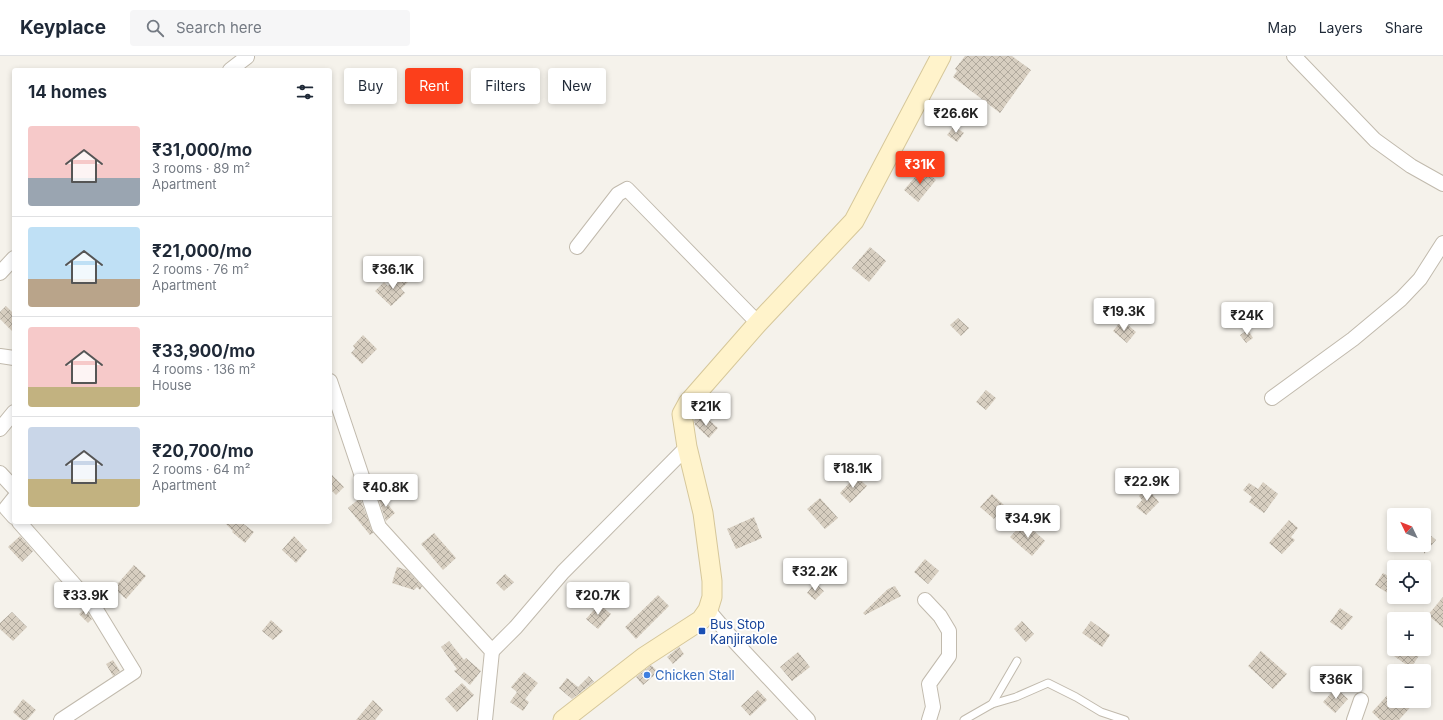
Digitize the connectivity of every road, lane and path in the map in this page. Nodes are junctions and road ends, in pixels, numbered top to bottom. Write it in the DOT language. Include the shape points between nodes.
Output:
graph roads {
  1 [pos="941,56"];
  2 [pos="1294,56"];
  3 [pos="248,61"];
  4 [pos="234,68"];
  5 [pos="1443,184"];
  6 [pos="1443,243"];
  7 [pos="577,248"];
  8 [pos="12,260"];
  9 [pos="0,273"];
  10 [pos="758,323"];
  11 [pos="0,356"];
  12 [pos="12,358"];
  13 [pos="332,387"];
  14 [pos="1272,398"];
  15 [pos="12,414"];
  16 [pos="0,428"];
  17 [pos="687,447"];
  18 [pos="0,473"];
  19 [pos="12,486"];
  20 [pos="12,500"];
  21 [pos="12,515"];
  22 [pos="21,524"];
  23 [pos="924,600"];
  24 [pos="708,610"];
  25 [pos="492,651"];
  26 [pos="1017,661"];
  27 [pos="1361,700"];
  28 [pos="992,704"];
  29 [pos="61,720"];
  30 [pos="485,720"];
  31 [pos="563,720"];
  32 [pos="808,720"];
  33 [pos="929,720"];
  34 [pos="964,720"];
  35 [pos="1126,720"];
  36 [pos="1354,720"];
  1 -- 10 [label="main road" via="854,221"];
  2 -- 5 [label="street" via="1375,140 1411,166"];
  3 -- 4 [label="street"];
  6 -- 14 [label="street" via="1420,279 1401,299 1353,339"];
  7 -- 10 [label="street" via="618,194 627,189"];
  8 -- 9 [label="street"];
  10 -- 17 [label="main road" via="688,403 682,414"];
  11 -- 12 [label="street"];
  13 -- 25 [label="street" via="379,527"];
  15 -- 16 [label="street"];
  17 -- 24 [label="main road" via="703,513 712,581 712,597"];
  17 -- 25 [label="street" via="563,572"];
  18 -- 19 [label="street"];
  20 -- 21 [label="street" via="6,508"];
  22 -- 29 [label="street" via="95,608 134,672"];
  23 -- 33 [label="street" via="940,616 949,631 948,656 929,684 933,707"];
  24 -- 31 [label="main road" via="701,620 644,657"];
  24 -- 32 [label="street"];
  25 -- 30 [label="street"];
  26 -- 28 [label="lane"];
  27 -- 36 [label="street"];
  28 -- 34 [label="lane"];
  28 -- 35 [label="lane" via="1048,683 1101,712"];
}
